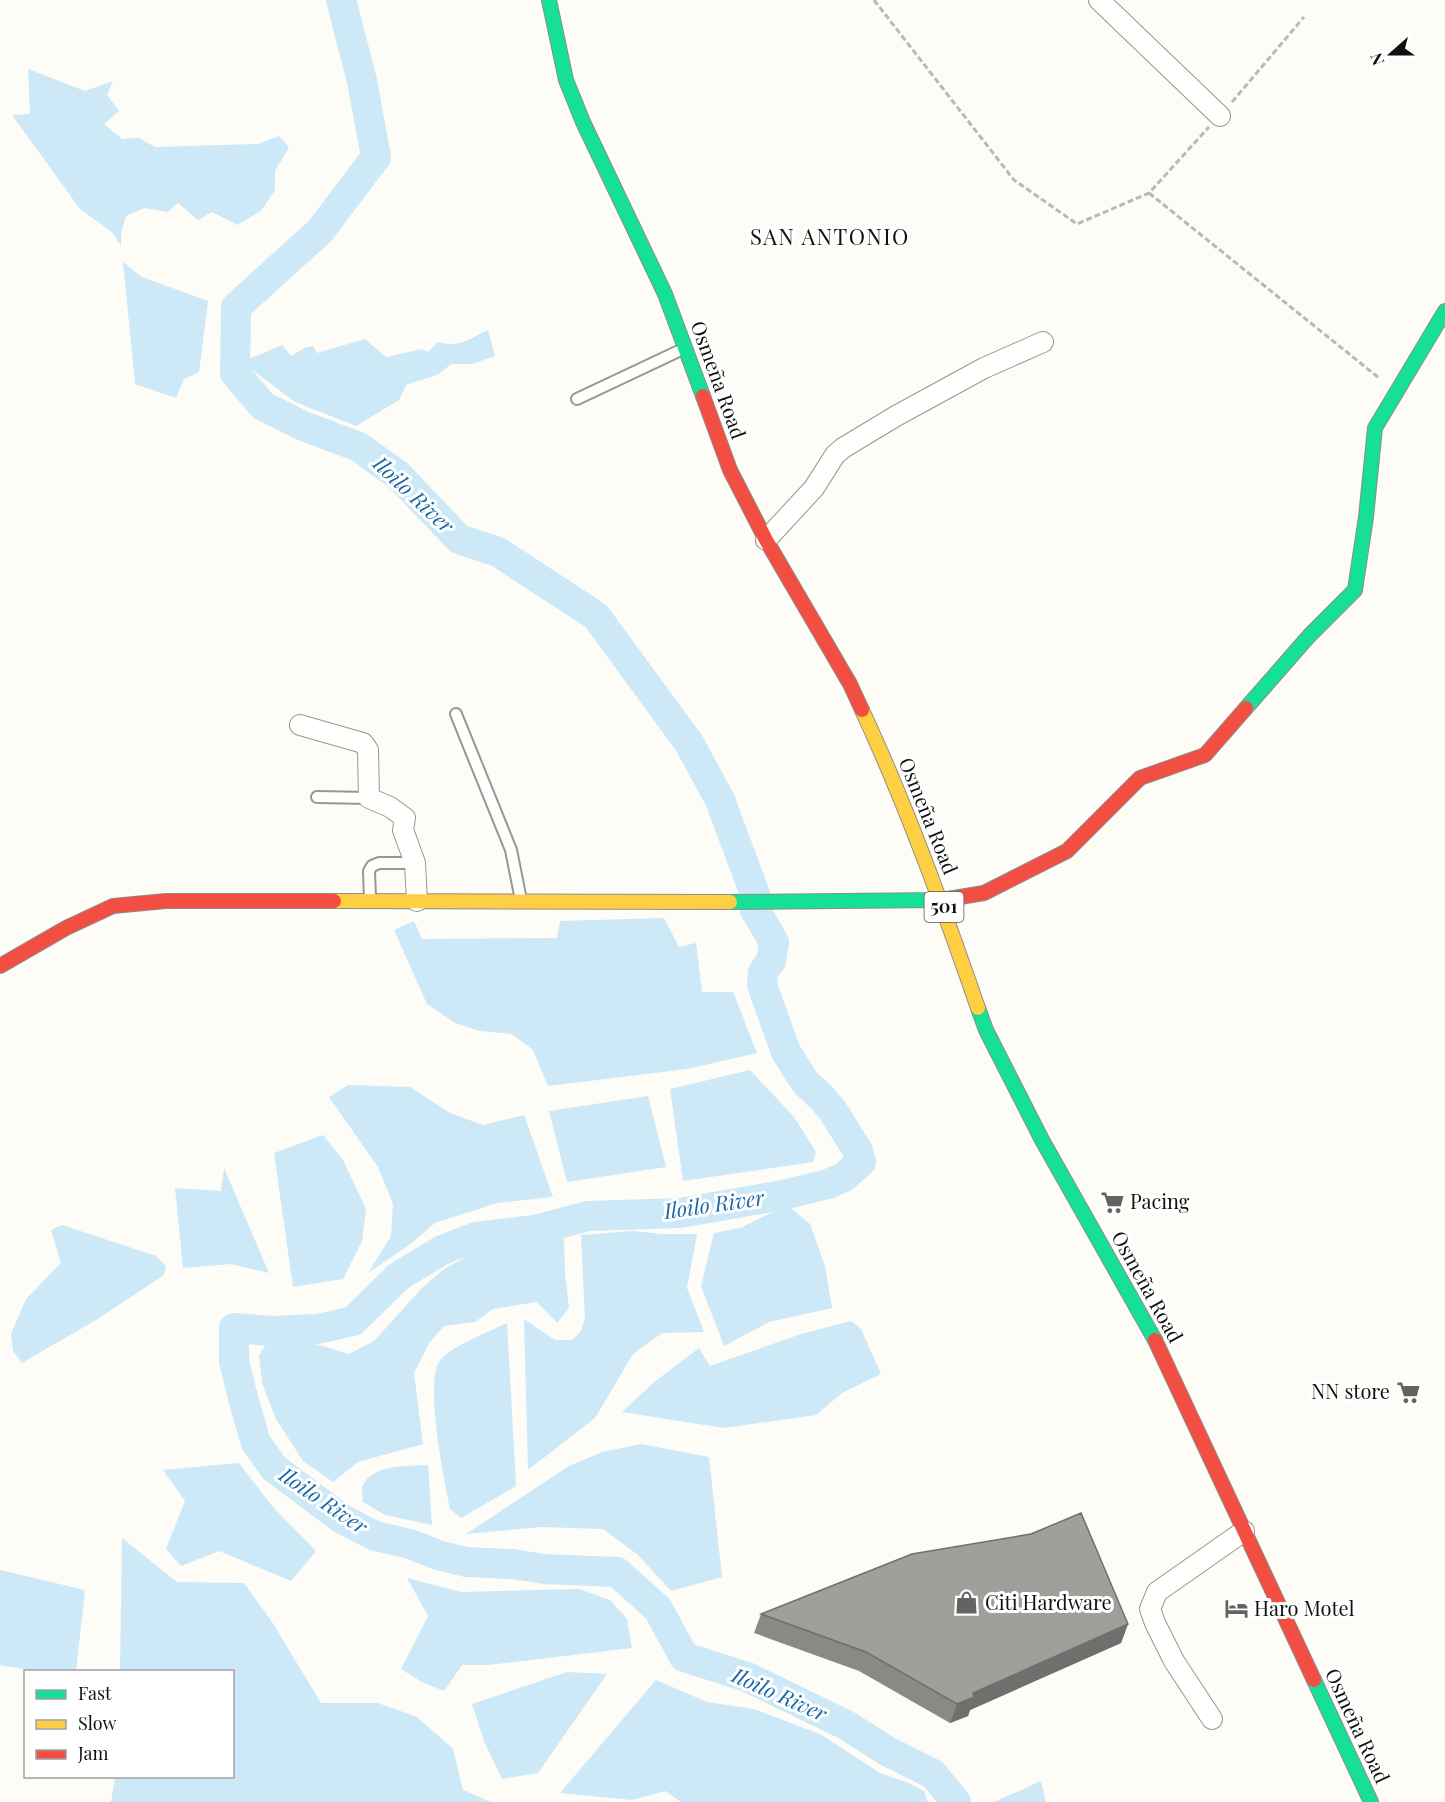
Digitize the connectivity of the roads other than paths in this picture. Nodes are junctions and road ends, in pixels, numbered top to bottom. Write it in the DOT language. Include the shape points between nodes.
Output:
graph roads {
  1 [pos="549,0"];
  2 [pos="1099,0"];
  3 [pos="1220,116"];
  4 [pos="1445,311"];
  5 [pos="1043,342"];
  6 [pos="686,348"];
  7 [pos="577,399"];
  8 [pos="766,540"];
  9 [pos="456,714"];
  10 [pos="300,725"];
  11 [pos="317,797"];
  12 [pos="369,798"];
  13 [pos="415,862"];
  14 [pos="521,900"];
  15 [pos="941,900"];
  16 [pos="370,901"];
  17 [pos="417,901"];
  18 [pos="0,966"];
  19 [pos="1244,1531"];
  20 [pos="1212,1719"];
  21 [pos="1371,1802"];
  1 -- 6 [label="main road, Osmeña Road / 501" via="566,80 578,111 665,294"];
  2 -- 3 [label="street"];
  4 -- 15 [label="main road" via="1375,428 1355,590 1309,636 1205,755 1140,778 1067,851 984,892"];
  5 -- 8 [label="street" via="984,369 843,448 814,488"];
  6 -- 7 [label="lane"];
  6 -- 8 [label="main road, Osmeña Road / 501" via="730,470"];
  8 -- 15 [label="main road, Osmeña Road / 501" via="850,684"];
  9 -- 14 [label="lane" via="512,850"];
  10 -- 12 [label="street" via="363,742 368,750"];
  11 -- 12 [label="lane"];
  12 -- 13 [label="street" via="405,818 403,830"];
  13 -- 16 [label="lane" via="372,866"];
  13 -- 17 [label="street"];
  14 -- 15 [label="main road"];
  14 -- 17 [label="main road"];
  15 -- 19 [label="main road, Osmeña Road / 501" via="986,1030 1042,1140 1151,1332"];
  16 -- 17 [label="main road"];
  16 -- 18 [label="main road" via="166,901 113,906"];
  19 -- 20 [label="street" via="1157,1592 1150,1609 1174,1661"];
  19 -- 21 [label="main road, Osmeña Road / 501"];
}
